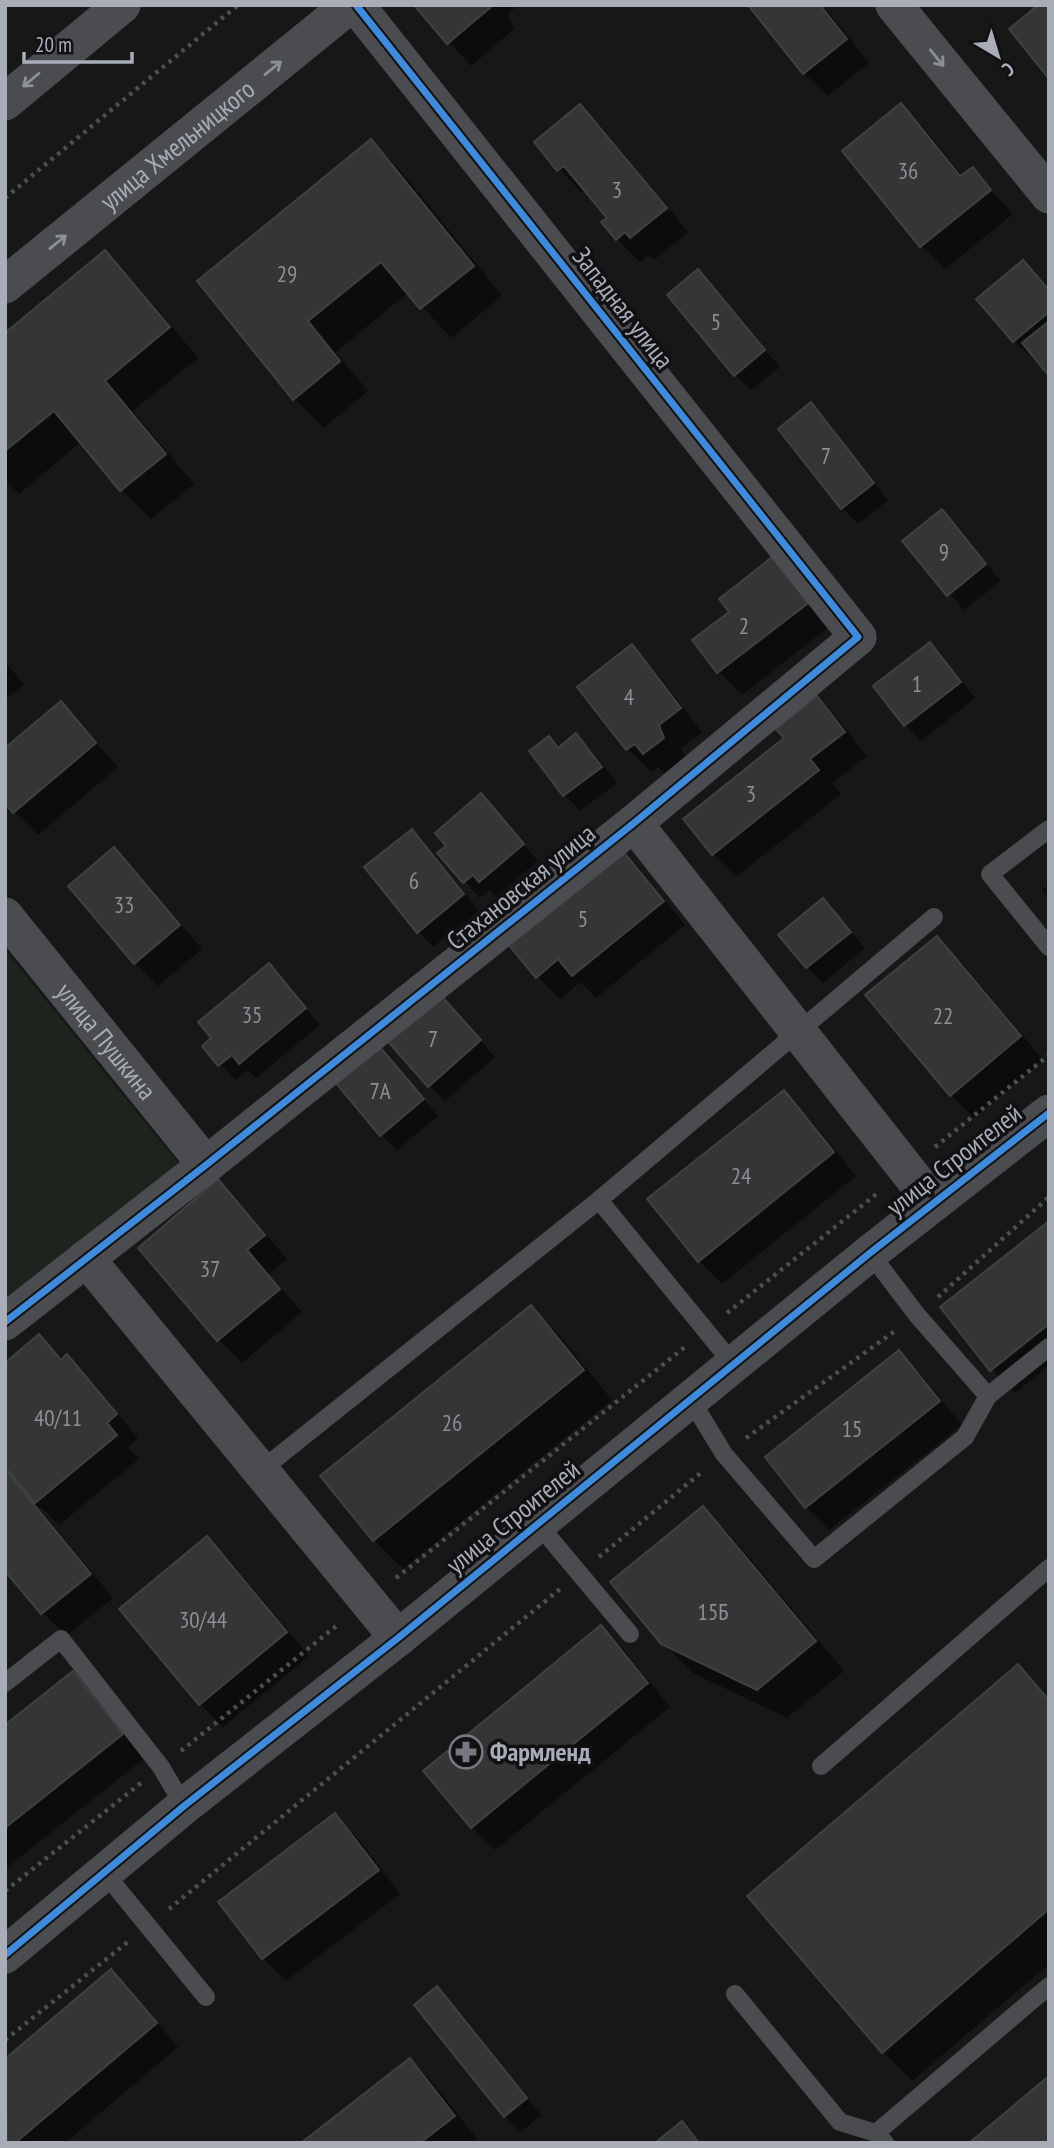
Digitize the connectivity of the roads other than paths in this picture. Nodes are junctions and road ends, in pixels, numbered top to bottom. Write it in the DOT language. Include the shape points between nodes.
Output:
graph roads {
  1 [pos="122,5"];
  2 [pos="350,5"];
  3 [pos="356,5"];
  4 [pos="894,5"];
  5 [pos="5,102"];
  6 [pos="1049,195"];
  7 [pos="5,285"];
  8 [pos="858,637"];
  9 [pos="634,823"];
  10 [pos="1049,829"];
  11 [pos="5,916"];
  12 [pos="934,918"];
  13 [pos="1049,947"];
  14 [pos="796,1032"];
  15 [pos="1049,1113"];
  16 [pos="206,1165"];
  17 [pos="599,1200"];
  18 [pos="933,1203"];
  19 [pos="870,1253"];
  20 [pos="86,1258"];
  21 [pos="5,1322"];
  22 [pos="1049,1347"];
  23 [pos="734,1365"];
  24 [pos="988,1396"];
  25 [pos="691,1400"];
  26 [pos="260,1471"];
  27 [pos="538,1524"];
  28 [pos="1049,1568"];
  29 [pos="630,1634"];
  30 [pos="397,1638"];
  31 [pos="5,1683"];
  32 [pos="821,1766"];
  33 [pos="184,1806"];
  34 [pos="103,1871"];
  35 [pos="5,1955"];
  36 [pos="1049,1986"];
  37 [pos="735,1994"];
  38 [pos="205,1997"];
  39 [pos="881,2138"];
  1 -- 5 [label="street, one-way"];
  7 -- 2 [label="street, улица Хмельницкого, one-way"];
  3 -- 8 [label="street, Западная улица"];
  4 -- 6 [label="street, one-way"];
  8 -- 9 [label="street, Стахановская улица"];
  9 -- 14 [label="street"];
  9 -- 16 [label="street, Стахановская улица"];
  10 -- 13 [label="lane" via="990,874"];
  11 -- 16 [label="street, улица Пушкина"];
  12 -- 14 [label="lane"];
  14 -- 17 [label="lane"];
  14 -- 18 [label="street"];
  15 -- 18 [label="street, улица Строителей"];
  16 -- 20 [label="street, Стахановская улица"];
  17 -- 23 [label="lane"];
  17 -- 26 [label="lane"];
  18 -- 19 [label="street, улица Строителей"];
  19 -- 23 [label="street, улица Строителей"];
  19 -- 24 [label="lane"];
  20 -- 21 [label="street, Стахановская улица"];
  20 -- 26 [label="street"];
  22 -- 24 [label="lane"];
  23 -- 25 [label="street, улица Строителей"];
  24 -- 25 [label="lane" via="965,1437 814,1559 724,1454"];
  25 -- 27 [label="street, улица Строителей"];
  26 -- 30 [label="street"];
  27 -- 29 [label="lane"];
  27 -- 30 [label="street, улица Строителей"];
  28 -- 32 [label="lane"];
  30 -- 33 [label="street, улица Строителей"];
  31 -- 33 [label="lane" via="61,1639 161,1767"];
  33 -- 34 [label="street, улица Строителей"];
  34 -- 35 [label="street, улица Строителей"];
  34 -- 38 [label="lane"];
  36 -- 39 [label="lane"];
  37 -- 39 [label="lane" via="840,2122"];
}
